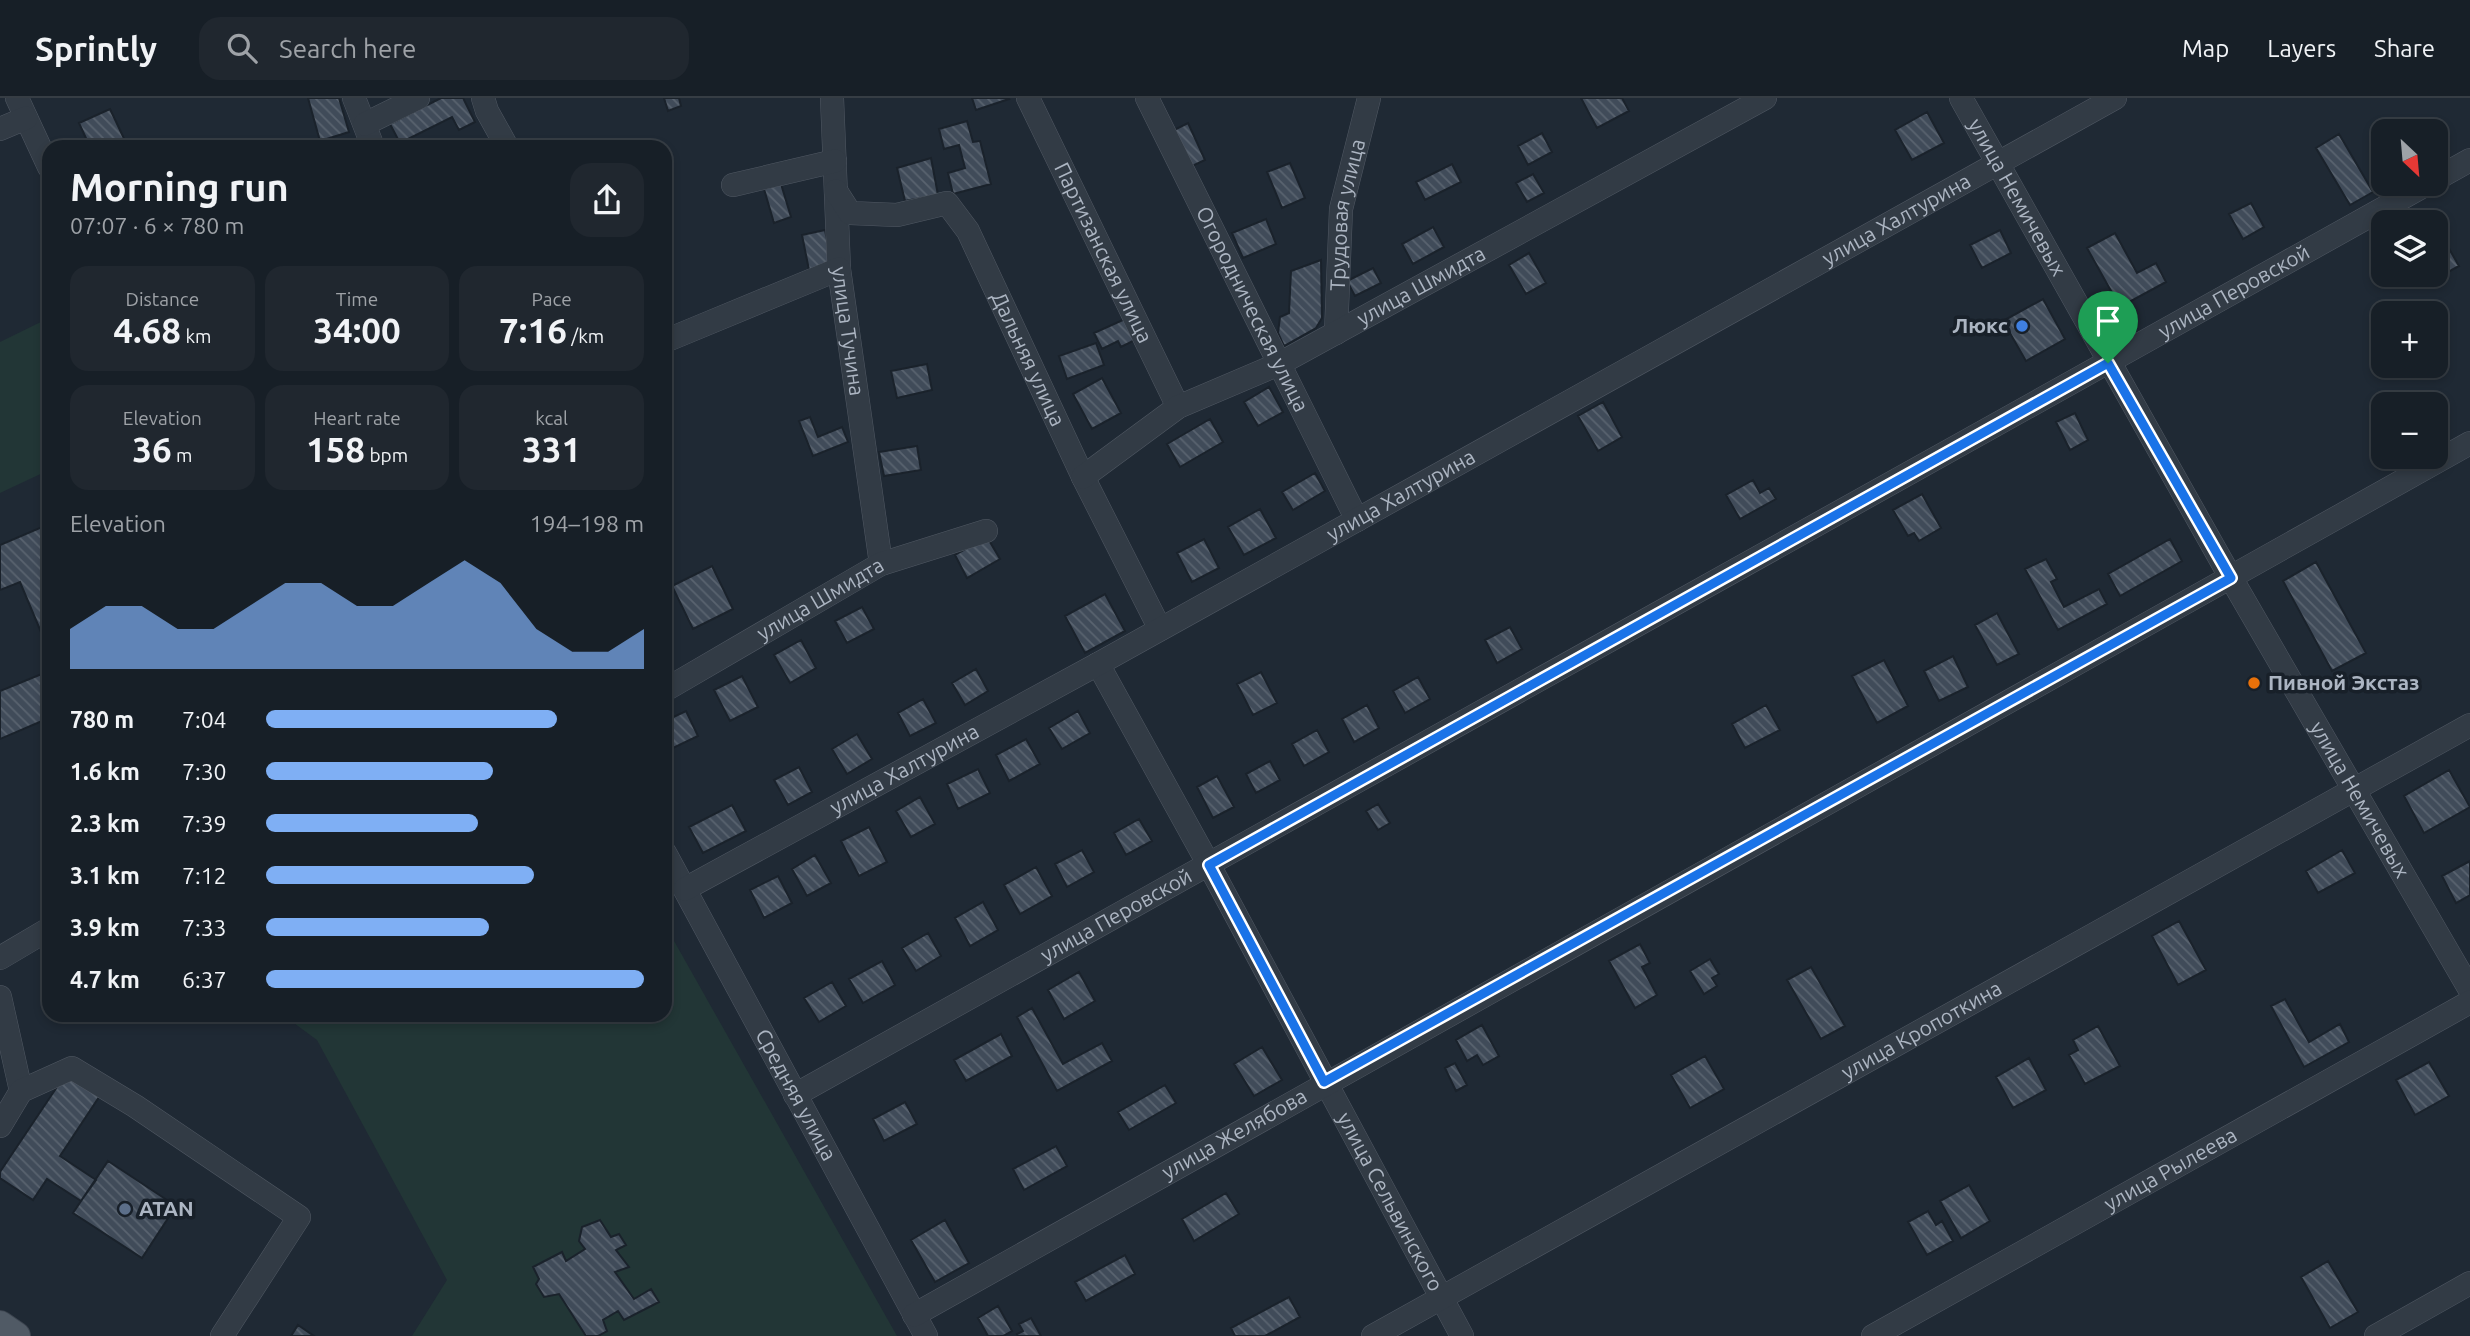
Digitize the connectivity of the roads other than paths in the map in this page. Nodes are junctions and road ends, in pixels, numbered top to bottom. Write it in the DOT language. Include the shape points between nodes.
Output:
graph roads {
  1 [pos="354,98"];
  2 [pos="418,98"];
  3 [pos="483,98"];
  4 [pos="832,98"];
  5 [pos="1028,98"];
  6 [pos="1147,98"];
  7 [pos="1369,98"];
  8 [pos="1765,98"];
  9 [pos="1961,98"];
  10 [pos="2116,98"];
  11 [pos="22,108"];
  12 [pos="365,124"];
  13 [pos="0,130"];
  14 [pos="371,140"];
  15 [pos="503,140"];
  16 [pos="42,152"];
  17 [pos="835,160"];
  18 [pos="2470,160"];
  19 [pos="1999,164"];
  20 [pos="2448,172"];
  21 [pos="733,185"];
  22 [pos="836,191"];
  23 [pos="2406,196"];
  24 [pos="839,269"];
  25 [pos="1336,333"];
  26 [pos="672,338"];
  27 [pos="2108,363"];
  28 [pos="1279,364"];
  29 [pos="1178,407"];
  30 [pos="2470,443"];
  31 [pos="1083,477"];
  32 [pos="1357,520"];
  33 [pos="986,531"];
  34 [pos="881,564"];
  35 [pos="2231,578"];
  36 [pos="1160,629"];
  37 [pos="1098,664"];
  38 [pos="672,686"];
  39 [pos="2470,725"];
  40 [pos="2354,789"];
  41 [pos="1209,865"];
  42 [pos="672,866"];
  43 [pos="685,889"];
  44 [pos="42,933"];
  45 [pos="0,958"];
  46 [pos="2470,990"];
  47 [pos="0,997"];
  48 [pos="2470,1002"];
  49 [pos="1324,1082"];
  50 [pos="21,1091"];
  51 [pos="795,1095"];
  52 [pos="0,1126"];
  53 [pos="2470,1283"];
  54 [pos="1441,1298"];
  55 [pos="914,1315"];
  56 [pos="0,1325"];
  57 [pos="16,1336"];
  58 [pos="222,1336"];
  59 [pos="926,1336"];
  60 [pos="1373,1336"];
  61 [pos="1462,1336"];
  62 [pos="1873,1336"];
  63 [pos="2376,1336"];
  1 -- 12 [label="street"];
  2 -- 12 [label="street"];
  3 -- 15 [label="street"];
  4 -- 17 [label="street, улица Тучина"];
  5 -- 29 [label="street, Партизанская улица"];
  6 -- 28 [label="street, Огородническая улица"];
  7 -- 25 [label="street, Трудовая улица" via="1341,209"];
  8 -- 25 [label="street, улица Шмидта"];
  9 -- 19 [label="street, улица Немичевых"];
  10 -- 19 [label="street, улица Халтурина"];
  11 -- 13 [label="street"];
  11 -- 16 [label="street"];
  12 -- 14 [label="street"];
  17 -- 21 [label="street"];
  17 -- 22 [label="street, улица Тучина"];
  18 -- 20 [label="street"];
  19 -- 27 [label="street, улица Немичевых"];
  19 -- 32 [label="street, улица Халтурина"];
  22 -- 24 [label="street, улица Тучина"];
  22 -- 31 [label="street, Дальняя улица" via="850,213 897,215 947,203 968,231"];
  23 -- 27 [label="street, улица Перовской"];
  24 -- 26 [label="street"];
  24 -- 34 [label="street, улица Тучина"];
  25 -- 28 [label="street, улица Шмидта"];
  27 -- 35 [label="street, улица Немичевых"];
  27 -- 41 [label="street, улица Перовской"];
  28 -- 29 [label="street, улица Шмидта"];
  28 -- 32 [label="street, Огородническая улица"];
  29 -- 31 [label="street, улица Шмидта"];
  30 -- 35 [label="street, улица Желябова"];
  31 -- 36 [label="street, Дальняя улица"];
  32 -- 36 [label="street, улица Халтурина"];
  33 -- 34 [label="street, улица Шмидта"];
  34 -- 38 [label="street, улица Шмидта"];
  35 -- 40 [label="street, улица Немичевых"];
  35 -- 49 [label="street, улица Желябова"];
  36 -- 37 [label="street, улица Халтурина"];
  37 -- 41 [label="street, улица Сельвинского"];
  37 -- 43 [label="street, улица Халтурина"];
  39 -- 40 [label="street, улица Кропоткина"];
  40 -- 46 [label="street, улица Немичевых"];
  40 -- 54 [label="street, улица Кропоткина"];
  41 -- 49 [label="street, улица Сельвинского"];
  41 -- 51 [label="street, улица Перовской"];
  42 -- 43 [label="street, Средняя улица"];
  43 -- 51 [label="street, Средняя улица"];
  44 -- 45 [label="street"];
  47 -- 50 [label="street"];
  48 -- 62 [label="street, улица Рылеева"];
  49 -- 54 [label="street, улица Сельвинского"];
  49 -- 55 [label="street, улица Желябова"];
  50 -- 52 [label="street"];
  50 -- 58 [label="street" via="72,1068 299,1217"];
  51 -- 55 [label="street, Средняя улица"];
  53 -- 63 [label="street"];
  54 -- 60 [label="street, улица Кропоткина"];
  54 -- 61 [label="street, улица Сельвинского"];
  55 -- 59 [label="street, Средняя улица"];
  56 -- 57 [label="main road"];
}
